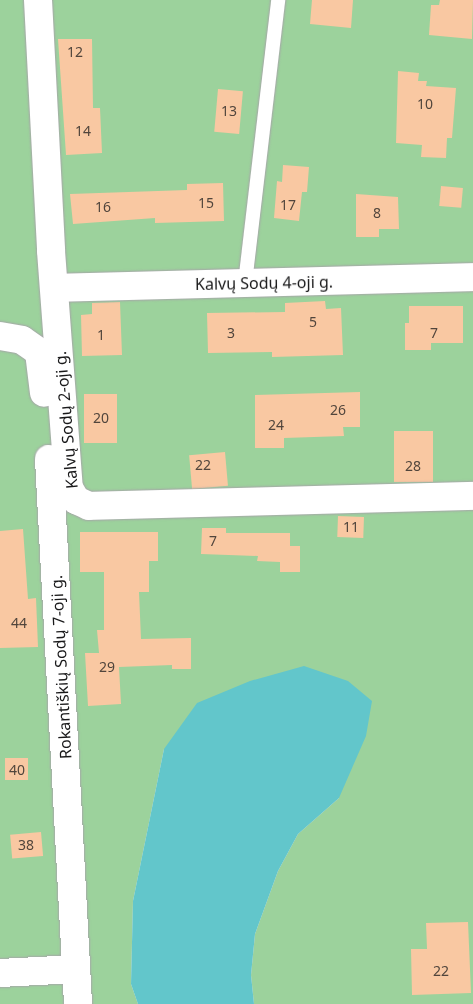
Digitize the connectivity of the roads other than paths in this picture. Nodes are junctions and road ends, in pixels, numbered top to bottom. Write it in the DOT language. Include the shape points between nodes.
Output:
graph roads {
  1 [pos="38,0"];
  2 [pos="278,0"];
  3 [pos="473,277"];
  4 [pos="245,283"];
  5 [pos="55,288"];
  6 [pos="11,338"];
  7 [pos="473,496"];
  8 [pos="76,969"];
  9 [pos="0,973"];
  10 [pos="78,1004"];
  1 -- 5 [label="street, Kalvų Sodų 2-oji g."];
  2 -- 4 [label="lane"];
  3 -- 4 [label="street, Kalvų Sodų 4-oji g."];
  4 -- 5 [label="street, Kalvų Sodų 4-oji g."];
  5 -- 7 [label="street, Kalvų Sodų 2-oji g." via="69,488 82,504"];
  6 -- 8 [label="street, Rokantiškių Sodų 7-oji g." via="39,352 41,360 54,525"];
  8 -- 9 [label="street"];
  8 -- 10 [label="street, Rokantiškių Sodų 7-oji g."];
}
